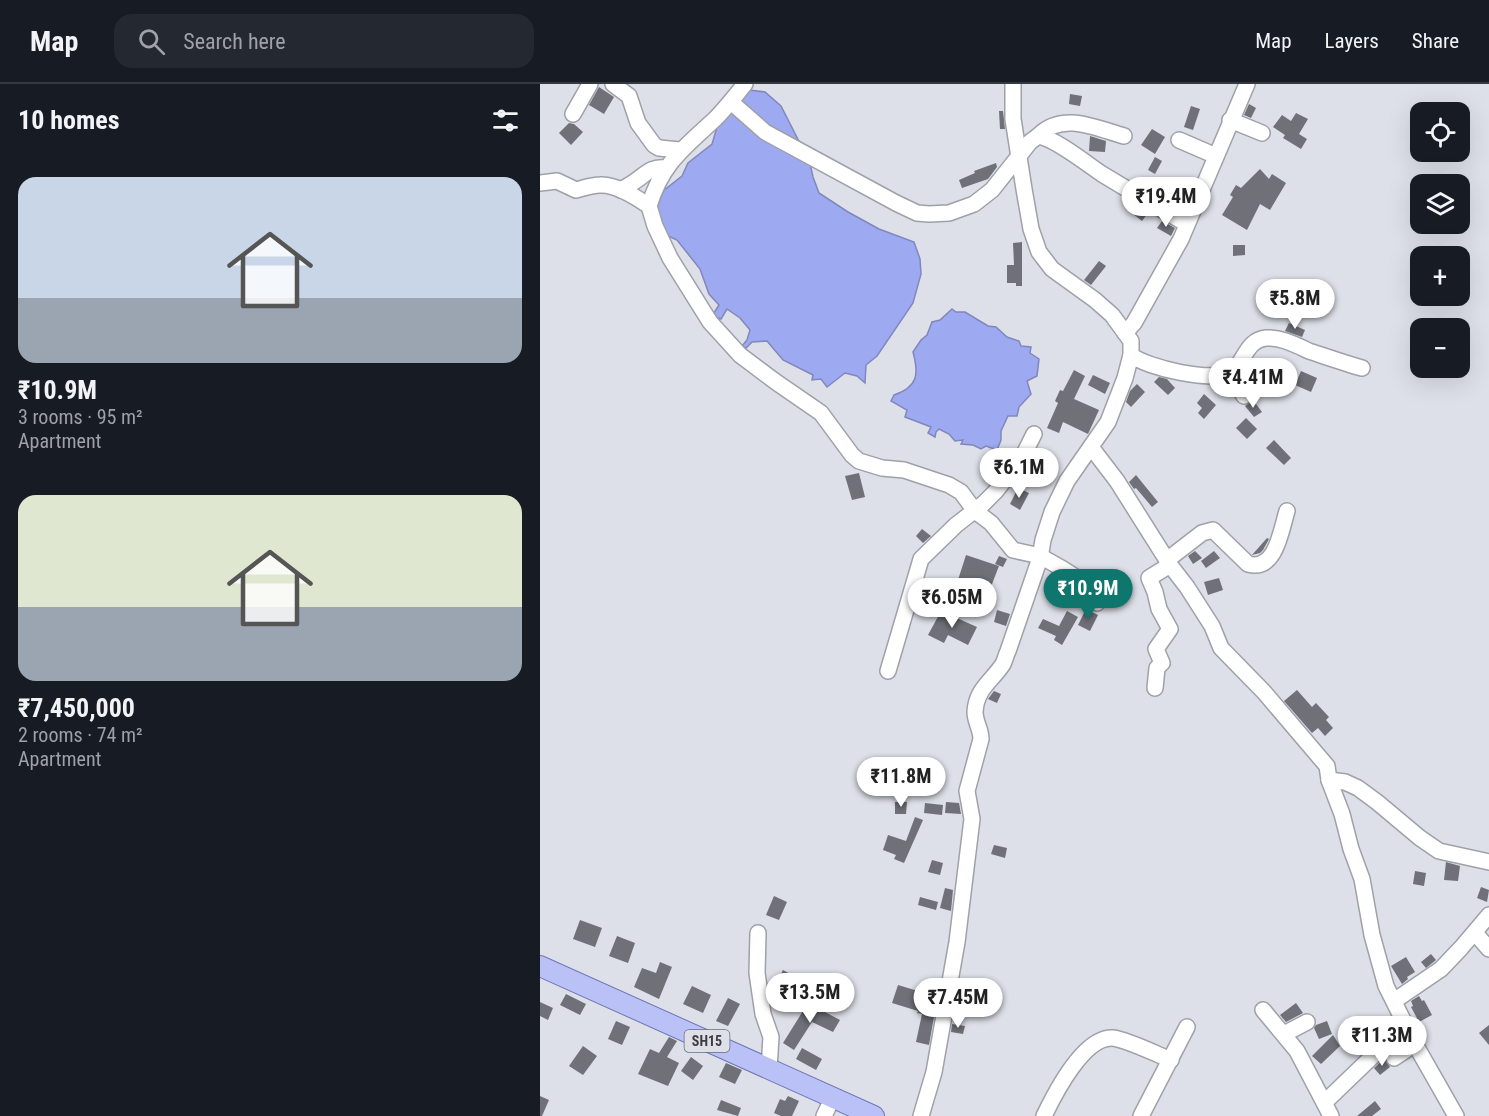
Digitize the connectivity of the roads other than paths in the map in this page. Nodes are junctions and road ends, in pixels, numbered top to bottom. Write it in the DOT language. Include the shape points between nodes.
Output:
graph roads {
  1 [pos="590,84"];
  2 [pos="613,84"];
  3 [pos="746,84"];
  4 [pos="1013,84"];
  5 [pos="1247,84"];
  6 [pos="731,102"];
  7 [pos="573,114"];
  8 [pos="1230,120"];
  9 [pos="1262,133"];
  10 [pos="1038,136"];
  11 [pos="1124,136"];
  12 [pos="1179,140"];
  13 [pos="680,150"];
  14 [pos="1216,156"];
  15 [pos="1019,158"];
  16 [pos="665,168"];
  17 [pos="540,183"];
  18 [pos="621,190"];
  19 [pos="649,206"];
  20 [pos="1187,224"];
  21 [pos="1125,333"];
  22 [pos="1131,355"];
  23 [pos="1362,368"];
  24 [pos="1230,373"];
  25 [pos="1244,396"];
  26 [pos="1034,434"];
  27 [pos="1091,447"];
  28 [pos="975,511"];
  29 [pos="1287,512"];
  30 [pos="1040,556"];
  31 [pos="1169,563"];
  32 [pos="1096,603"];
  33 [pos="888,671"];
  34 [pos="1155,688"];
  35 [pos="1329,780"];
  36 [pos="1489,862"];
  37 [pos="1489,915"];
  38 [pos="758,933"];
  39 [pos="1475,933"];
  40 [pos="1489,950"];
  41 [pos="540,966"];
  42 [pos="1395,1000"];
  43 [pos="1263,1011"];
  44 [pos="1307,1022"];
  45 [pos="1406,1024"];
  46 [pos="1187,1027"];
  47 [pos="1284,1034"];
  48 [pos="1415,1044"];
  49 [pos="1394,1058"];
  50 [pos="1171,1060"];
  51 [pos="769,1069"];
  52 [pos="832,1097"];
  53 [pos="1328,1109"];
  54 [pos="825,1116"];
  55 [pos="873,1116"];
  56 [pos="921,1116"];
  57 [pos="1044,1116"];
  58 [pos="1141,1116"];
  59 [pos="1456,1116"];
  1 -- 7 [label="street"];
  2 -- 13 [label="street" via="630,96 638,123 654,144"];
  3 -- 6 [label="street"];
  4 -- 15 [label="street"];
  5 -- 8 [label="street"];
  6 -- 13 [label="street"];
  6 -- 15 [label="street" via="765,132 917,213 949,213 974,204 992,190"];
  8 -- 9 [label="street"];
  8 -- 14 [label="street"];
  10 -- 11 [label="street" via="1051,126 1071,123"];
  10 -- 15 [label="street"];
  10 -- 20 [label="street"];
  12 -- 14 [label="street"];
  13 -- 16 [label="street"];
  14 -- 20 [label="street"];
  15 -- 21 [label="street" via="1031,229 1039,252 1052,269 1112,315"];
  16 -- 18 [label="street" via="643,174"];
  16 -- 19 [label="street"];
  17 -- 18 [label="street" via="557,181 576,190 600,185"];
  18 -- 19 [label="street"];
  19 -- 28 [label="street" via="680,275 710,322 740,355 821,413 859,461 949,485 961,492"];
  20 -- 21 [label="street" via="1164,271"];
  21 -- 22 [label="street" via="1131,341"];
  22 -- 24 [label="street" via="1158,368 1197,376"];
  22 -- 27 [label="street" via="1108,422"];
  23 -- 24 [label="street" via="1269,338 1258,339"];
  24 -- 25 [label="street"];
  26 -- 28 [label="street" via="1006,479"];
  27 -- 30 [label="street" via="1061,493"];
  27 -- 31 [label="street"];
  28 -- 30 [label="street" via="1013,550"];
  28 -- 33 [label="street" via="921,559"];
  29 -- 31 [label="street" via="1277,545 1263,565 1248,564 1213,530 1202,533"];
  30 -- 32 [label="street" via="1074,576 1082,592"];
  30 -- 56 [label="street" via="1005,658 985,684 975,708 981,739 967,791 972,819 957,942 939,1044"];
  31 -- 34 [label="street" via="1159,588 1159,609 1170,629 1156,649 1162,663 1156,668"];
  31 -- 35 [label="street" via="1212,626 1221,648 1328,766"];
  35 -- 36 [label="street" via="1358,788 1439,851"];
  35 -- 42 [label="street" via="1362,879 1386,986"];
  37 -- 39 [label="street"];
  38 -- 51 [label="street" via="757,973 772,1046"];
  39 -- 40 [label="street"];
  39 -- 42 [label="street" via="1441,969"];
  41 -- 51 [label="main road, SH15"];
  42 -- 45 [label="street"];
  43 -- 47 [label="street"];
  44 -- 47 [label="street"];
  45 -- 48 [label="street"];
  45 -- 53 [label="street"];
  46 -- 50 [label="street"];
  47 -- 53 [label="street"];
  48 -- 49 [label="street"];
  48 -- 59 [label="street"];
  50 -- 57 [label="street" via="1117,1038 1100,1040 1063,1081"];
  50 -- 58 [label="street"];
  51 -- 52 [label="main road, SH15"];
  52 -- 54 [label="street"];
  52 -- 55 [label="main road, SH15"];
}
